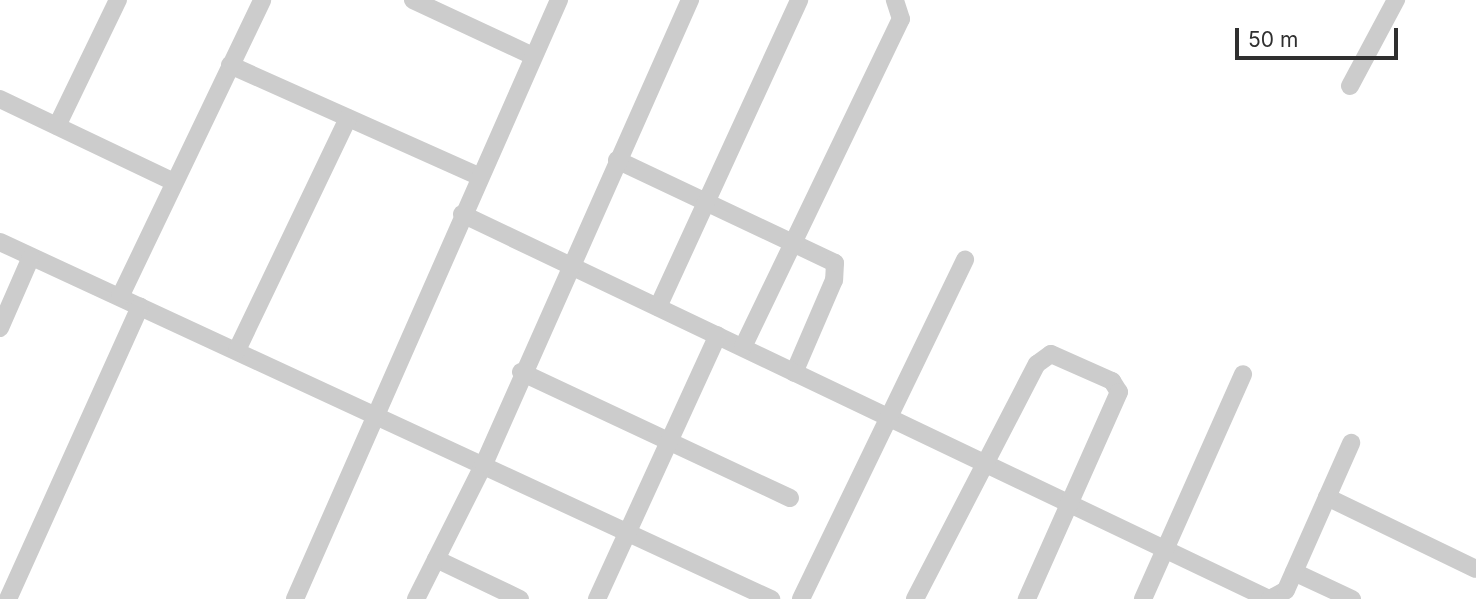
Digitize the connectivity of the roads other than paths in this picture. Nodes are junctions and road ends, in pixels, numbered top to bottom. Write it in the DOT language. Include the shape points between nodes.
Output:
graph roads {
  1 [pos="118,0"];
  2 [pos="262,0"];
  3 [pos="413,0"];
  4 [pos="559,0"];
  5 [pos="691,0"];
  6 [pos="799,0"];
  7 [pos="895,0"];
  8 [pos="1396,0"];
  9 [pos="533,56"];
  10 [pos="230,65"];
  11 [pos="1350,86"];
  12 [pos="0,99"];
  13 [pos="348,118"];
  14 [pos="57,126"];
  15 [pos="617,160"];
  16 [pos="478,176"];
  17 [pos="174,182"];
  18 [pos="707,201"];
  19 [pos="462,214"];
  20 [pos="796,241"];
  21 [pos="0,243"];
  22 [pos="32,257"];
  23 [pos="965,260"];
  24 [pos="568,264"];
  25 [pos="120,297"];
  26 [pos="140,306"];
  27 [pos="658,307"];
  28 [pos="0,328"];
  29 [pos="718,335"];
  30 [pos="743,347"];
  31 [pos="237,350"];
  32 [pos="522,372"];
  33 [pos="794,373"];
  34 [pos="1243,374"];
  35 [pos="376,412"];
  36 [pos="886,420"];
  37 [pos="670,437"];
  38 [pos="1351,443"];
  39 [pos="484,464"];
  40 [pos="984,467"];
  41 [pos="1327,497"];
  42 [pos="790,498"];
  43 [pos="1069,506"];
  44 [pos="625,531"];
  45 [pos="1165,552"];
  46 [pos="436,559"];
  47 [pos="1476,569"];
  48 [pos="1294,572"];
  49 [pos="8,599"];
  50 [pos="295,599"];
  51 [pos="416,599"];
  52 [pos="520,599"];
  53 [pos="597,599"];
  54 [pos="771,599"];
  55 [pos="801,599"];
  56 [pos="915,599"];
  57 [pos="1027,599"];
  58 [pos="1143,599"];
  59 [pos="1269,599"];
  60 [pos="1352,599"];
  1 -- 14 [label="street"];
  2 -- 10 [label="street"];
  3 -- 9 [label="street"];
  4 -- 9 [label="street"];
  5 -- 15 [label="street"];
  6 -- 18 [label="street"];
  7 -- 20 [label="street" via="901,19"];
  8 -- 11 [label="street"];
  9 -- 16 [label="street"];
  10 -- 13 [label="street"];
  10 -- 17 [label="street"];
  12 -- 14 [label="street"];
  13 -- 16 [label="street"];
  13 -- 31 [label="street"];
  14 -- 17 [label="street"];
  15 -- 18 [label="street"];
  15 -- 24 [label="street"];
  16 -- 19 [label="street"];
  17 -- 25 [label="street"];
  18 -- 20 [label="street"];
  18 -- 27 [label="street"];
  19 -- 24 [label="street"];
  19 -- 35 [label="street"];
  20 -- 30 [label="street"];
  20 -- 33 [label="street" via="827,256 837,271"];
  21 -- 22 [label="street"];
  22 -- 25 [label="street"];
  22 -- 28 [label="street"];
  23 -- 36 [label="street"];
  24 -- 27 [label="street"];
  24 -- 32 [label="street"];
  25 -- 26 [label="street"];
  26 -- 31 [label="street"];
  26 -- 49 [label="street"];
  27 -- 29 [label="street"];
  29 -- 30 [label="street"];
  29 -- 37 [label="street"];
  30 -- 33 [label="street"];
  31 -- 35 [label="street"];
  32 -- 37 [label="street"];
  32 -- 39 [label="street"];
  33 -- 36 [label="street"];
  34 -- 45 [label="street"];
  35 -- 39 [label="street"];
  35 -- 50 [label="street"];
  36 -- 40 [label="street"];
  36 -- 55 [label="street"];
  37 -- 42 [label="street"];
  37 -- 44 [label="street"];
  38 -- 41 [label="street"];
  39 -- 44 [label="street"];
  39 -- 46 [label="street"];
  40 -- 43 [label="street"];
  40 -- 43 [label="street" via="1037,364 1059,355 1112,381 1119,392"];
  40 -- 56 [label="street"];
  41 -- 47 [label="street"];
  41 -- 48 [label="street"];
  43 -- 45 [label="street"];
  43 -- 57 [label="street"];
  44 -- 53 [label="street"];
  44 -- 54 [label="street"];
  45 -- 58 [label="street"];
  45 -- 59 [label="street"];
  46 -- 51 [label="street"];
  46 -- 52 [label="street"];
  48 -- 59 [label="street" via="1286,590"];
  48 -- 60 [label="street"];
}
